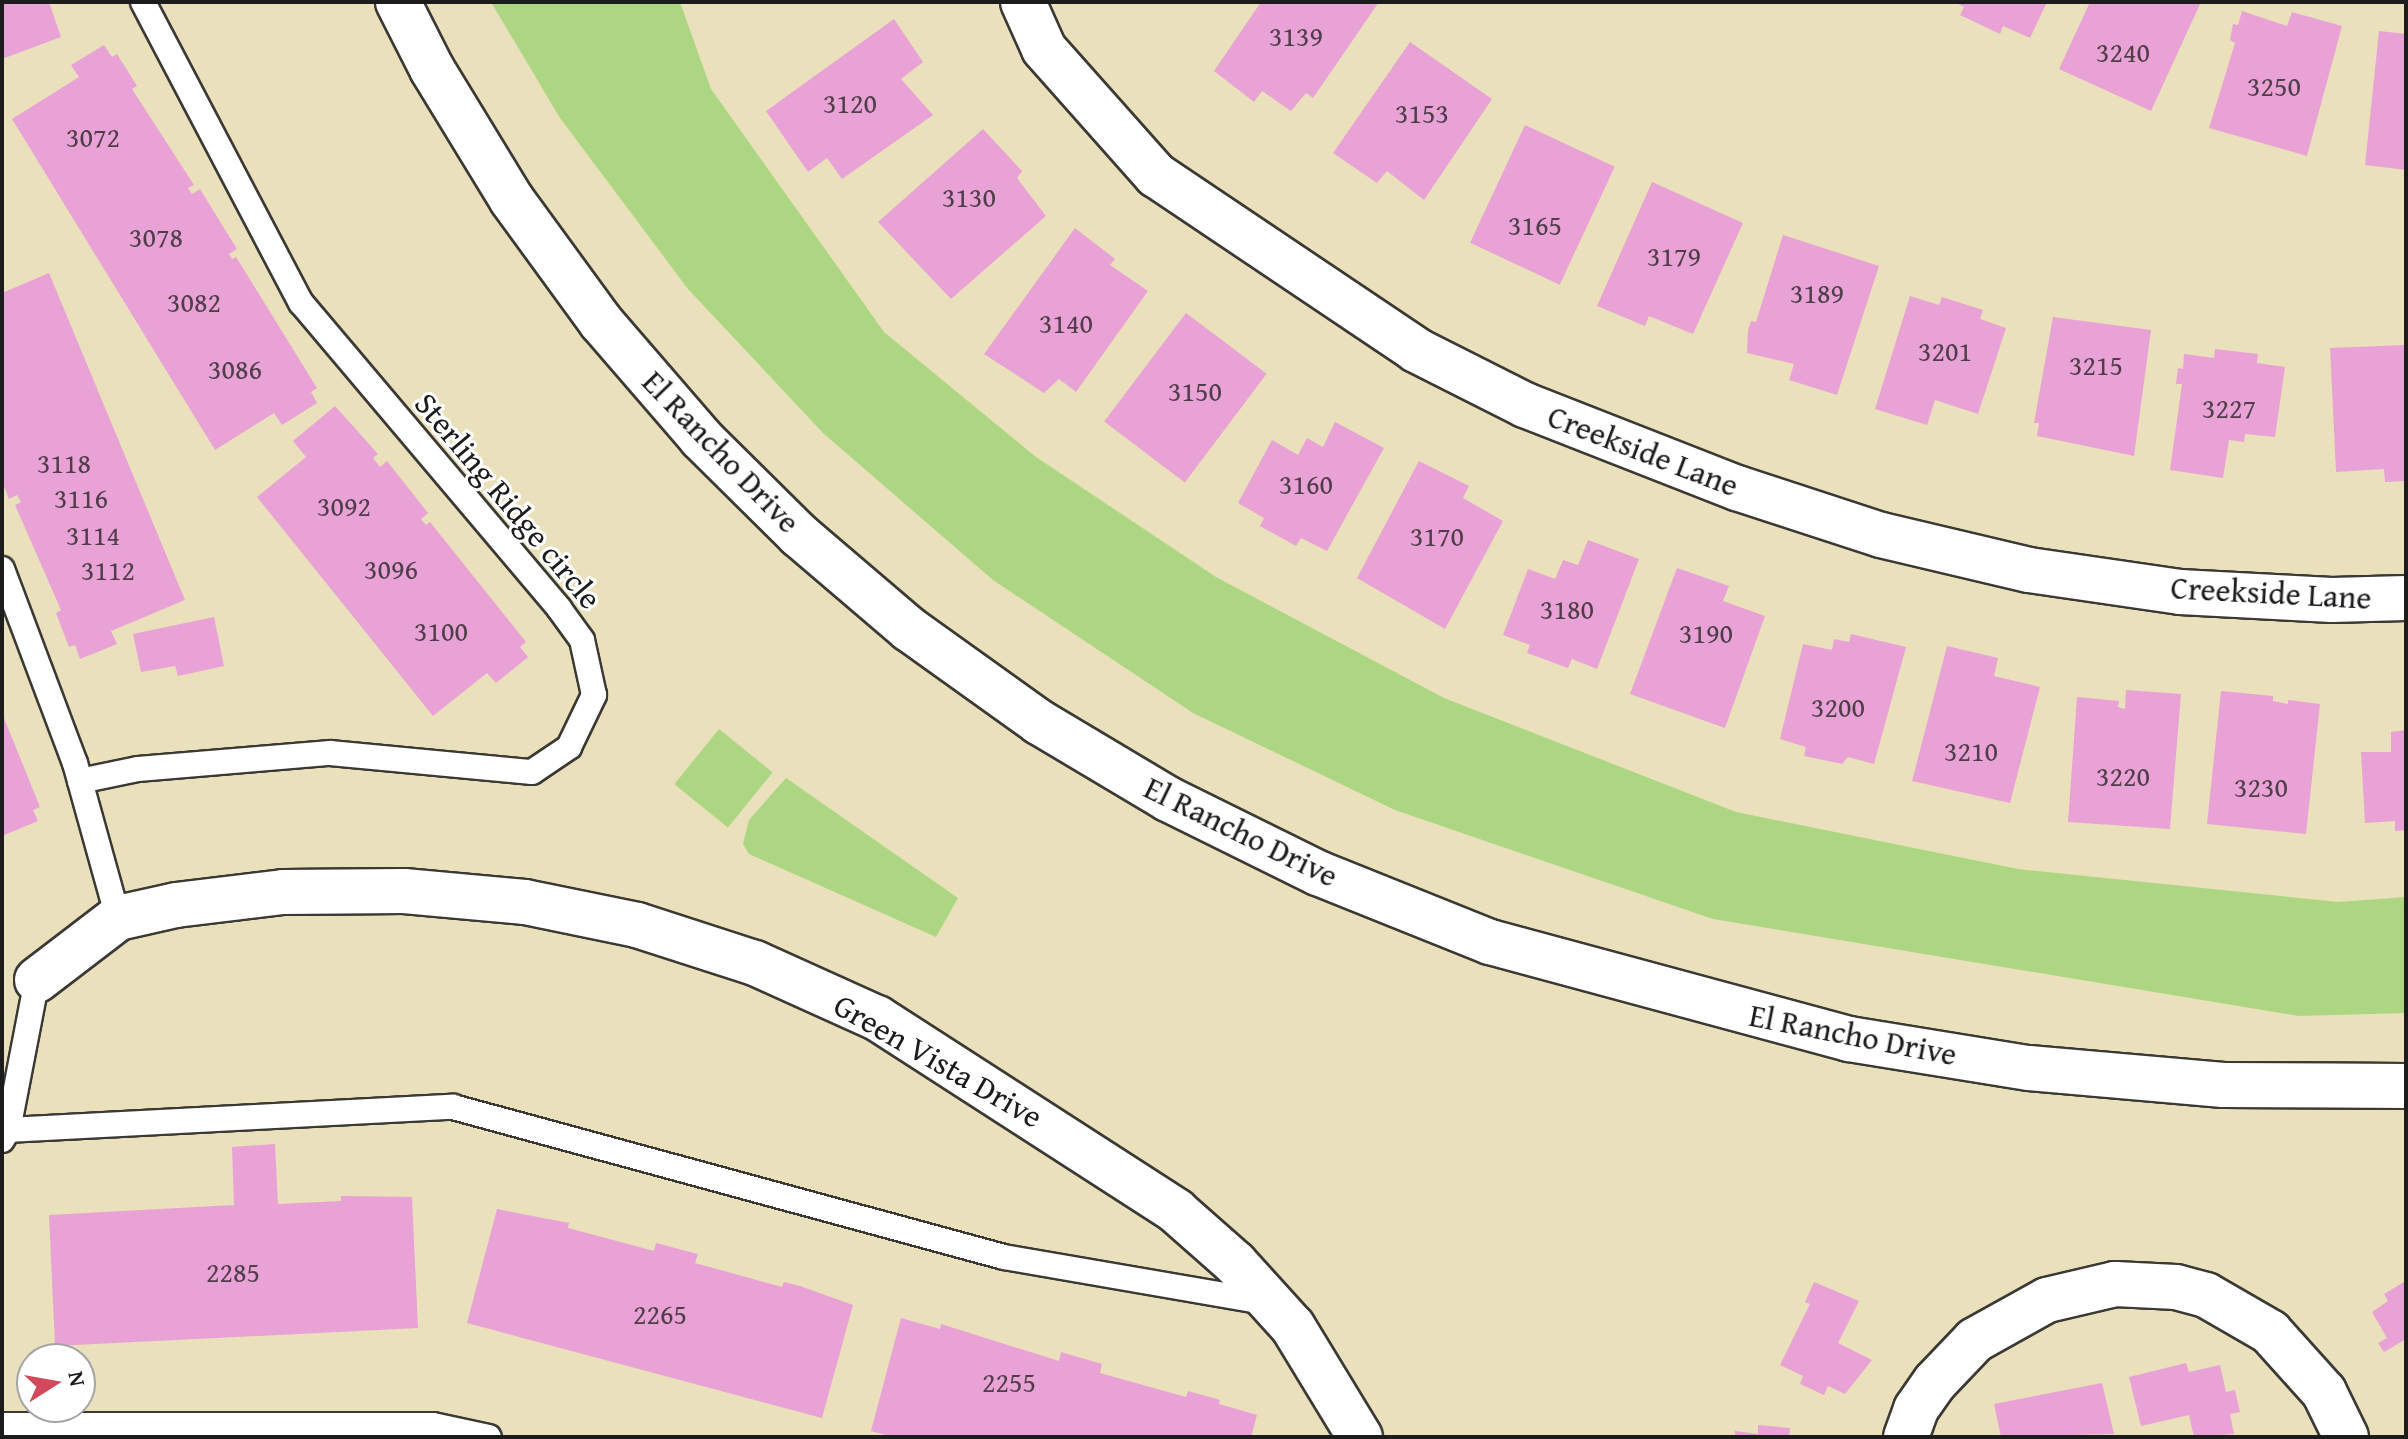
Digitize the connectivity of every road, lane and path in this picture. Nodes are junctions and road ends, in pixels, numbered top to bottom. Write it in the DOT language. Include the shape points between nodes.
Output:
graph roads {
  1 [pos="143,2"];
  2 [pos="398,2"];
  3 [pos="1023,2"];
  4 [pos="2,569"];
  5 [pos="2406,598"];
  6 [pos="80,781"];
  7 [pos="118,918"];
  8 [pos="37,980"];
  9 [pos="2406,1086"];
  10 [pos="5,1135"];
  11 [pos="1272,1303"];
  12 [pos="2,1425"];
  13 [pos="489,1437"];
  14 [pos="1360,1437"];
  15 [pos="1906,1437"];
  16 [pos="2346,1437"];
  1 -- 6 [label="lane, Sterling Ridge circle" via="301,303 559,608 582,640 594,695 569,747 532,772 330,753 138,769"];
  2 -- 9 [label="street, El Rancho Drive" via="512,200 601,322 701,438 799,535 909,629 1039,722 1168,799 1318,873 1490,942 1849,1039 2029,1068 2208,1084"];
  3 -- 5 [label="street, Creekside Lane" via="1044,49 1156,175 1416,350 1525,405 1737,488 1881,535 2029,570 2180,592"];
  4 -- 6 [label="lane"];
  6 -- 7 [label="lane"];
  7 -- 8 [label="street, Green Vista Drive"];
  7 -- 11 [label="street, Green Vista Drive" via="283,892 404,891 525,902 595,916 755,963 877,1018 964,1069 1176,1211"];
  8 -- 10 [label="lane"];
  10 -- 11 [label="lane" via="453,1107 1004,1257"];
  11 -- 14 [label="street, Green Vista Drive" via="1327,1378"];
  12 -- 13 [label="lane" via="433,1425"];
  15 -- 16 [label="street" via="1935,1382 1975,1340 2047,1300 2086,1288 2131,1284 2206,1295 2270,1332 2324,1392"];
}
